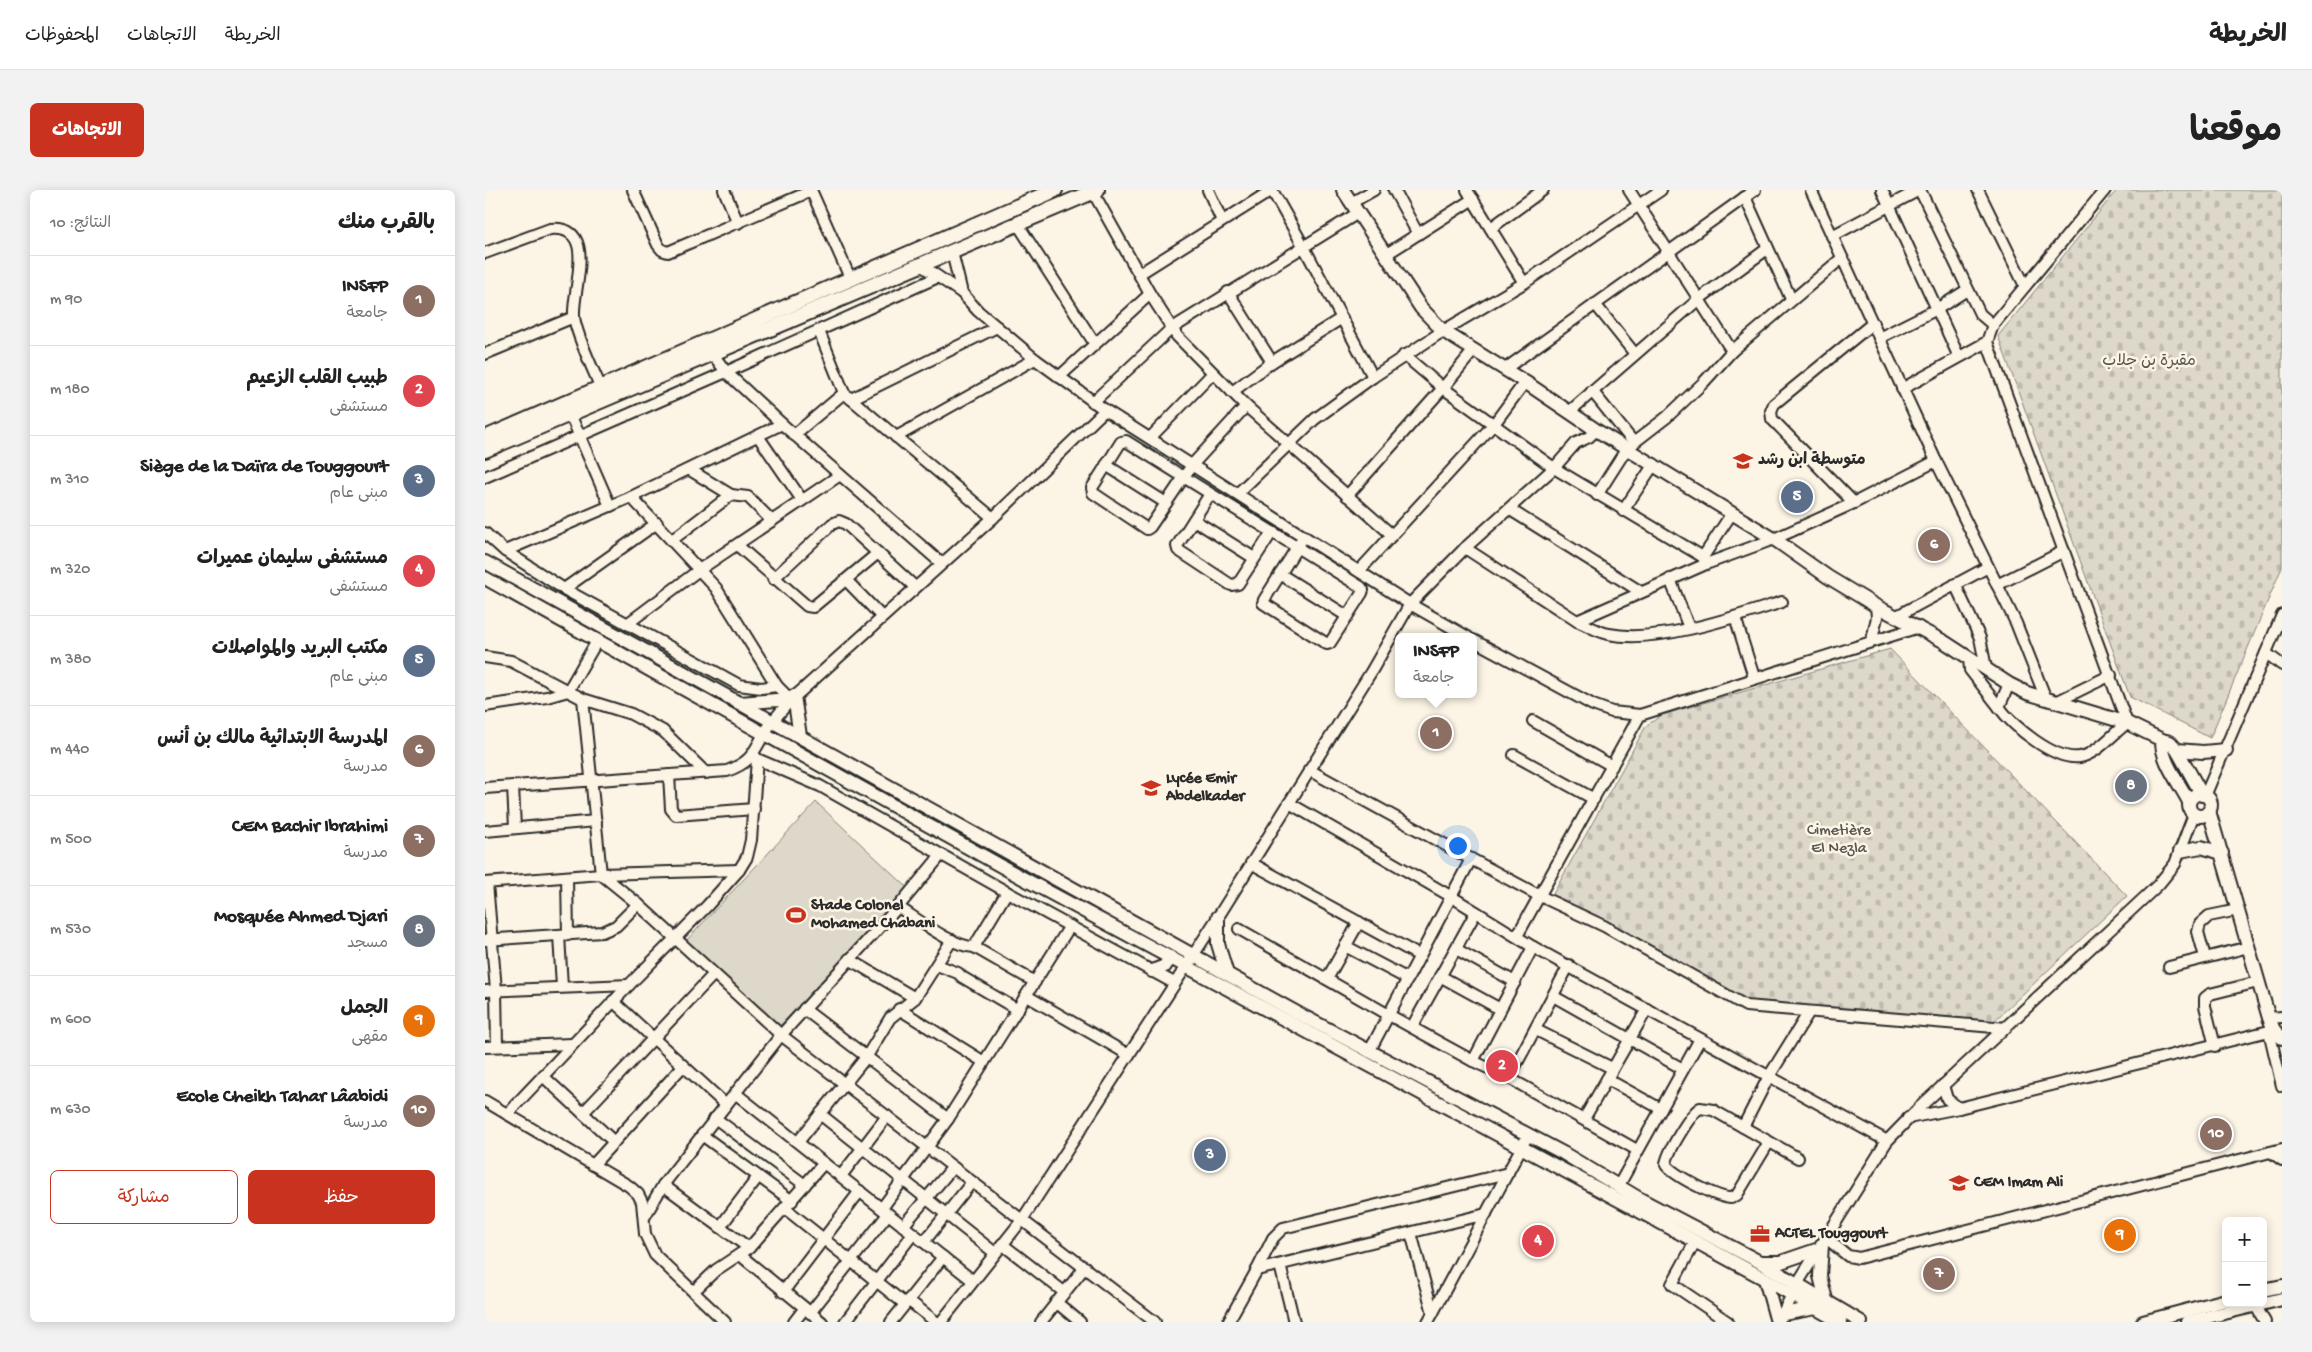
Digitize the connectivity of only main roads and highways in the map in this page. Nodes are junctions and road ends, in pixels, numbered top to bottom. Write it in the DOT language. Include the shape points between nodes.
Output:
graph roads {
  1 [pos="1055,190"];
  2 [pos="1343,190"];
  3 [pos="1095,191"];
  4 [pos="485,438"];
  5 [pos="485,450"];
  6 [pos="485,562"];
  7 [pos="485,578"];
  8 [pos="740,703"];
  9 [pos="800,736"];
  10 [pos="2162,740"];
  11 [pos="2177,750"];
  12 [pos="2226,750"];
  13 [pos="2204,795"];
  14 [pos="2189,802"];
  15 [pos="2209,810"];
  16 [pos="2180,851"];
  17 [pos="2222,853"];
  18 [pos="1219,917"];
  19 [pos="1170,957"];
  20 [pos="1190,960"];
  21 [pos="1153,971"];
  22 [pos="1227,974"];
  23 [pos="2273,1029"];
  24 [pos="1760,1262"];
  25 [pos="1765,1279"];
  26 [pos="2282,1286"];
  27 [pos="1794,1289"];
  28 [pos="2267,1289"];
  29 [pos="2282,1299"];
  30 [pos="2222,1301"];
  31 [pos="2267,1302"];
  32 [pos="1822,1306"];
  33 [pos="2246,1307"];
  34 [pos="1779,1319"];
  35 [pos="1840,1322"];
  36 [pos="1861,1322"];
  37 [pos="2143,1322"];
  38 [pos="2187,1322"];
  1 -- 4 [label="highway"];
  2 -- 10 [label="main road" via="1421,308 1443,331 1591,426 1631,445 1654,464 1876,606 1919,627 2009,684 2051,701 2127,723"];
  3 -- 5 [label="highway"];
  6 -- 8 [label="main road"];
  7 -- 19 [label="main road"];
  8 -- 9 [label="main road"];
  8 -- 9 [label="main road" via="791,699"];
  9 -- 20 [label="main road"];
  10 -- 11 [label="main road" via="2170,742"];
  10 -- 14 [label="main road" via="2162,748"];
  11 -- 12 [label="main road"];
  11 -- 13 [label="main road"];
  13 -- 14 [label="main road" via="2196,795"];
  13 -- 15 [label="main road" via="2210,801"];
  14 -- 15 [label="main road" via="2194,814 2201,816"];
  15 -- 17 [label="main road"];
  16 -- 17 [label="main road" via="2201,848"];
  17 -- 23 [label="main road"];
  18 -- 22 [label="main road" via="1218,944"];
  19 -- 20 [label="main road"];
  19 -- 21 [label="main road" via="1165,966"];
  20 -- 22 [label="main road"];
  20 -- 25 [label="main road" via="1521,1148"];
  22 -- 24 [label="main road"];
  24 -- 27 [label="main road"];
  24 -- 32 [label="main road" via="1781,1262 1822,1244"];
  25 -- 27 [label="main road"];
  25 -- 34 [label="main road"];
  26 -- 28 [label="main road"];
  27 -- 32 [label="main road"];
  29 -- 31 [label="main road"];
  30 -- 37 [label="main road"];
  32 -- 34 [label="main road"];
  32 -- 35 [label="main road"];
  32 -- 36 [label="main road"];
  33 -- 38 [label="main road"];
}
